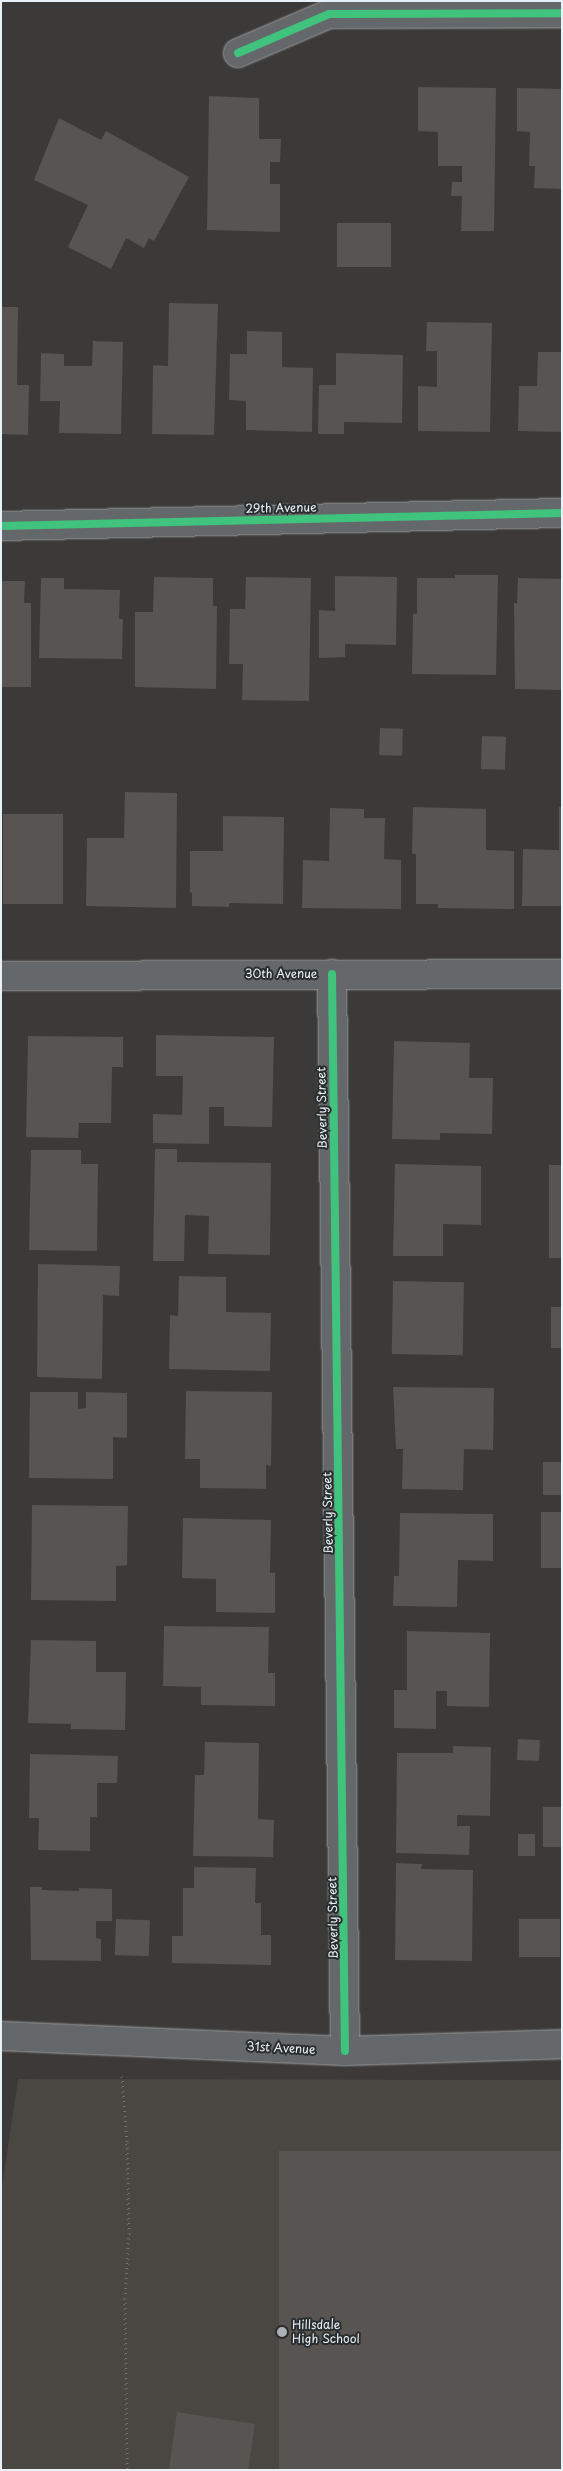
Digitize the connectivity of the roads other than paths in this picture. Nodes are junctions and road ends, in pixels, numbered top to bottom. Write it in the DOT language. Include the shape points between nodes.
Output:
graph roads {
  1 [pos="562,13"];
  2 [pos="238,53"];
  3 [pos="562,513"];
  4 [pos="1,526"];
  5 [pos="332,974"];
  6 [pos="562,974"];
  7 [pos="1,976"];
  8 [pos="1,2036"];
  9 [pos="562,2044"];
  10 [pos="346,2051"];
  1 -- 2 [label="street" via="329,14"];
  3 -- 4 [label="street, 29th Avenue"];
  5 -- 6 [label="street, 30th Avenue"];
  5 -- 7 [label="street, 30th Avenue"];
  5 -- 10 [label="street, Beverly Street"];
  8 -- 10 [label="street, 31st Avenue"];
  9 -- 10 [label="street, 31st Avenue"];
}
